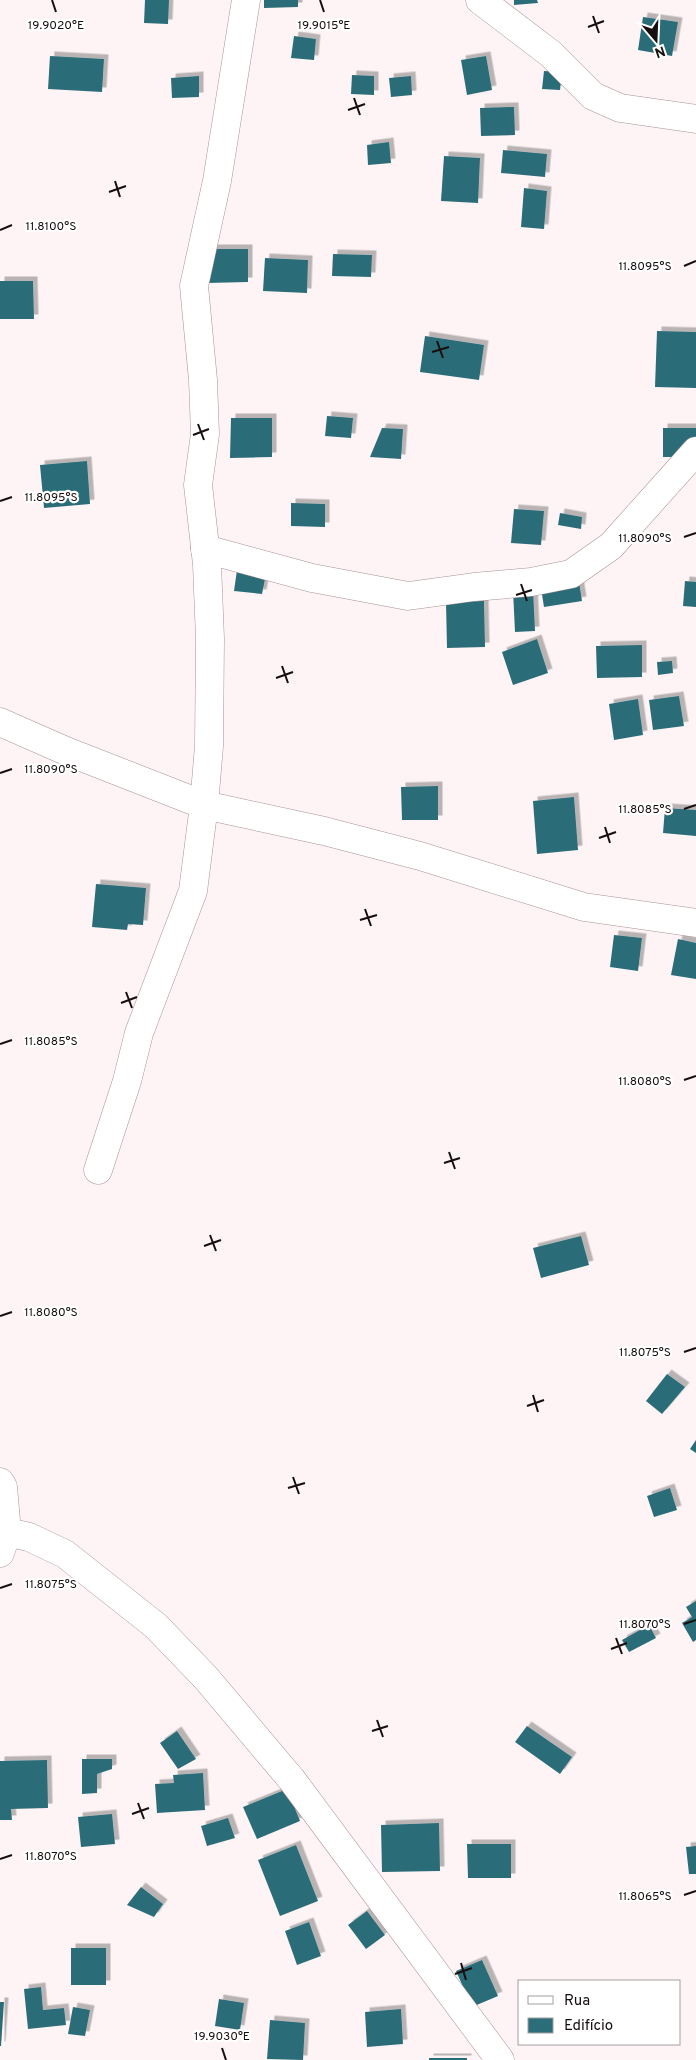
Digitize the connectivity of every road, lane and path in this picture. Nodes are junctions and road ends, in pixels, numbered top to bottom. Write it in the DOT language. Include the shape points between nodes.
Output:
graph roads {
  1 [pos="246,0"];
  2 [pos="480,0"];
  3 [pos="696,119"];
  4 [pos="696,451"];
  5 [pos="205,550"];
  6 [pos="0,722"];
  7 [pos="204,805"];
  8 [pos="696,923"];
  9 [pos="98,1170"];
  10 [pos="0,1482"];
  11 [pos="4,1543"];
  12 [pos="500,2060"];
  1 -- 5 [label="street" via="217,181 194,286 203,380 205,434 198,485"];
  2 -- 3 [label="street" via="551,54 593,96 620,108"];
  4 -- 5 [label="street" via="611,546 571,574 532,582 408,596 312,578"];
  5 -- 7 [label="street" via="210,640 209,746"];
  6 -- 7 [label="street"];
  7 -- 8 [label="street" via="324,830 584,907"];
  7 -- 9 [label="street" via="193,891 139,1034"];
  10 -- 11 [label="street"];
  11 -- 12 [label="street" via="29,1538 65,1554 156,1626 206,1678 292,1780"];
}
